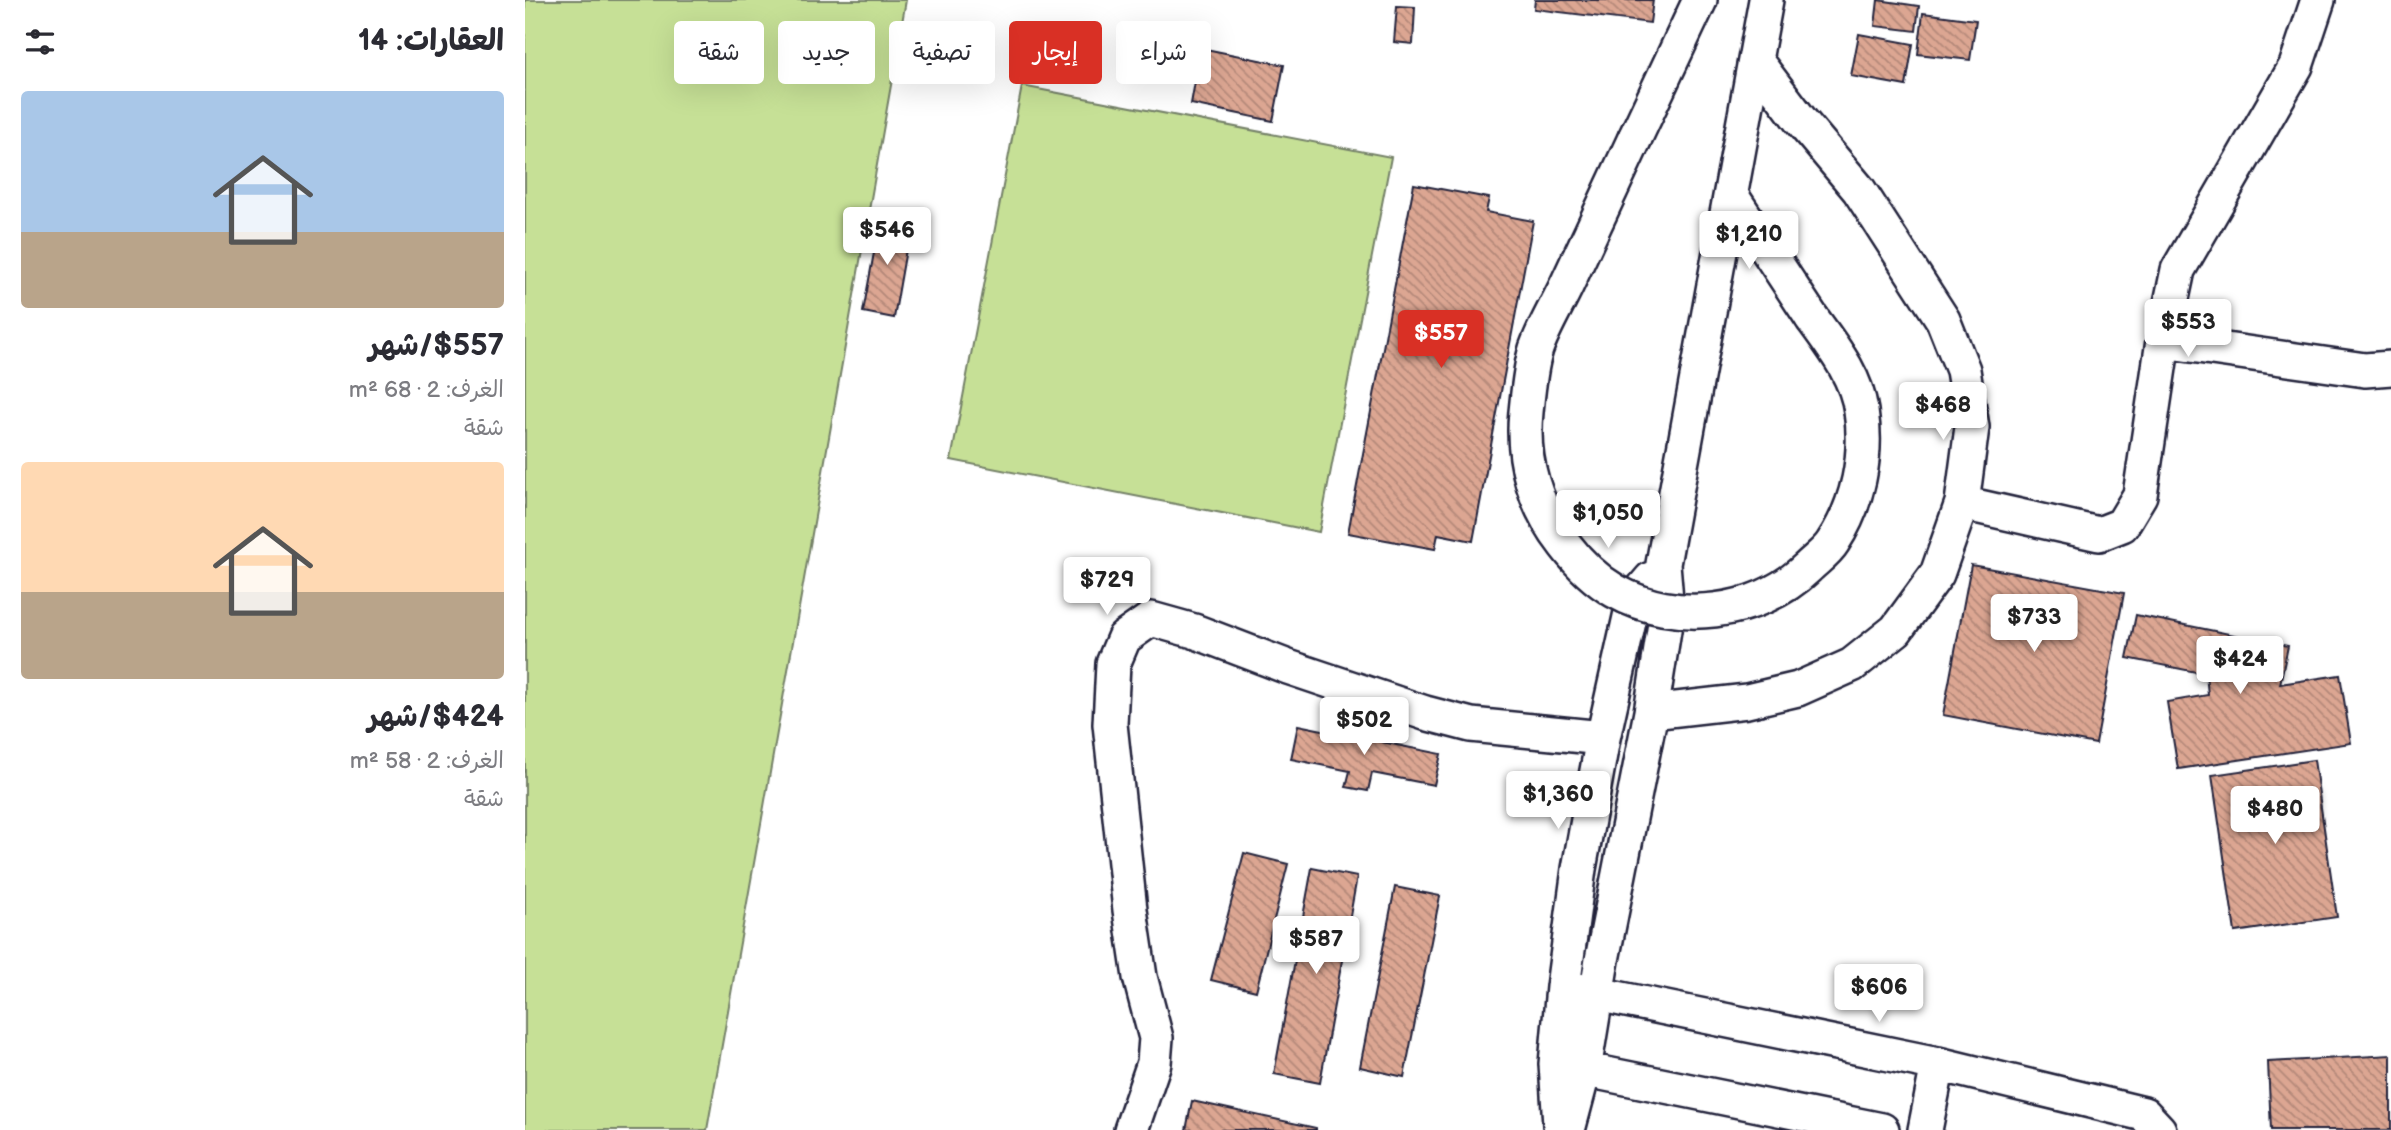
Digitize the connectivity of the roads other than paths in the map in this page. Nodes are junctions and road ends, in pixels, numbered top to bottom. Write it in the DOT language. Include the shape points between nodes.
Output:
graph roads {
  1 [pos="1700,0"];
  2 [pos="1766,0"];
  3 [pos="2318,0"];
  4 [pos="1755,60"];
  5 [pos="1731,195"];
  6 [pos="2163,341"];
  7 [pos="2391,368"];
  8 [pos="1962,503"];
  9 [pos="1663,564"];
  10 [pos="1651,712"];
  11 [pos="1603,738"];
  12 [pos="1590,812"];
  13 [pos="1631,819"];
  14 [pos="1563,987"];
  15 [pos="1597,994"];
  16 [pos="1938,1064"];
  17 [pos="1570,1067"];
  18 [pos="1131,1130"];
  19 [pos="1560,1130"];
  20 [pos="1568,1130"];
  21 [pos="1882,1130"];
  22 [pos="1925,1130"];
  23 [pos="2159,1130"];
  1 -- 5 [label="street, bridge" via="1536,350 1525,413 1526,459 1534,492 1551,527 1577,561 1615,591 1652,606 1682,611 1716,611 1759,599 1795,579 1833,544 1854,499 1864,454 1861,409 1846,366"];
  2 -- 4 [label="street"];
  3 -- 6 [label="street" via="2296,66 2178,271"];
  4 -- 5 [label="street"];
  4 -- 8 [label="street" via="1859,190 1943,320 1963,370 1972,427"];
  5 -- 9 [label="street"];
  6 -- 7 [label="street" via="2365,370"];
  6 -- 8 [label="street" via="2140,495 2122,525 2099,534"];
  8 -- 10 [label="street" via="1937,574 1896,630 1852,666 1798,689 1747,701"];
  9 -- 10 [label="street" via="1667,611"];
  9 -- 11 [label="street" via="1634,599"];
  10 -- 13 [label="street"];
  11 -- 12 [label="street"];
  11 -- 18 [label="street" via="1471,725 1425,713 1151,619 1124,638 1113,664 1111,724 1132,923 1156,1038 1154,1063"];
  12 -- 13 [label="street"];
  12 -- 14 [label="street"];
  13 -- 15 [label="street"];
  14 -- 15 [label="street"];
  14 -- 17 [label="street"];
  15 -- 16 [label="street"];
  15 -- 17 [label="street"];
  16 -- 22 [label="street"];
  16 -- 23 [label="street" via="2144,1114"];
  17 -- 19 [label="street"];
  17 -- 20 [label="street"];
  17 -- 21 [label="street"];
}
